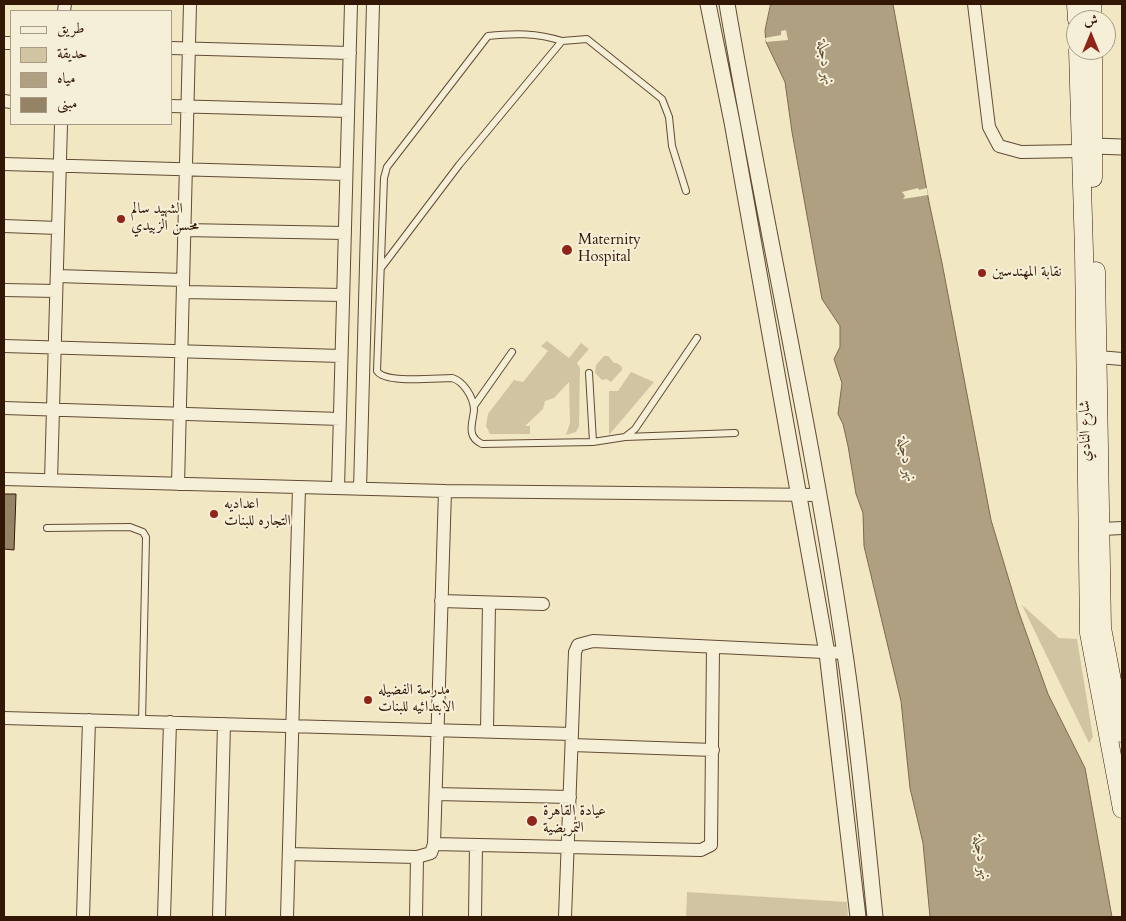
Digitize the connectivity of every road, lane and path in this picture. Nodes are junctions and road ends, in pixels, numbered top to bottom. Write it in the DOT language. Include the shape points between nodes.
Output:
graph roads {
  1 [pos="190,4"];
  2 [pos="351,4"];
  3 [pos="373,4"];
  4 [pos="708,4"];
  5 [pos="727,4"];
  6 [pos="974,4"];
  7 [pos="562,41"];
  8 [pos="172,48"];
  9 [pos="188,48"];
  10 [pos="350,53"];
  11 [pos="1079,60"];
  12 [pos="1092,60"];
  13 [pos="172,106"];
  14 [pos="187,106"];
  15 [pos="348,111"];
  16 [pos="61,125"];
  17 [pos="348,131"];
  18 [pos="370,132"];
  19 [pos="1122,147"];
  20 [pos="1088,148"];
  21 [pos="4,164"];
  22 [pos="60,166"];
  23 [pos="186,170"];
  24 [pos="346,174"];
  25 [pos="686,191"];
  26 [pos="4,226"];
  27 [pos="58,228"];
  28 [pos="184,230"];
  29 [pos="345,233"];
  30 [pos="381,269"];
  31 [pos="56,276"];
  32 [pos="183,286"];
  33 [pos="4,290"];
  34 [pos="56,291"];
  35 [pos="343,295"];
  36 [pos="696,338"];
  37 [pos="4,346"];
  38 [pos="54,348"];
  39 [pos="181,351"];
  40 [pos="512,352"];
  41 [pos="342,356"];
  42 [pos="1098,357"];
  43 [pos="1122,359"];
  44 [pos="589,373"];
  45 [pos="474,406"];
  46 [pos="4,408"];
  47 [pos="53,411"];
  48 [pos="180,414"];
  49 [pos="340,419"];
  50 [pos="736,433"];
  51 [pos="625,437"];
  52 [pos="593,442"];
  53 [pos="4,479"];
  54 [pos="51,480"];
  55 [pos="178,484"];
  56 [pos="299,487"];
  57 [pos="338,488"];
  58 [pos="360,489"];
  59 [pos="445,491"];
  60 [pos="799,495"];
  61 [pos="819,495"];
  62 [pos="47,528"];
  63 [pos="1122,528"];
  64 [pos="1102,529"];
  65 [pos="441,601"];
  66 [pos="490,602"];
  67 [pos="543,604"];
  68 [pos="713,647"];
  69 [pos="827,653"];
  70 [pos="845,653"];
  71 [pos="4,718"];
  72 [pos="89,720"];
  73 [pos="142,722"];
  74 [pos="170,722"];
  75 [pos="224,724"];
  76 [pos="292,726"];
  77 [pos="438,730"];
  78 [pos="487,731"];
  79 [pos="1122,734"];
  80 [pos="572,740"];
  81 [pos="713,750"];
  82 [pos="436,794"];
  83 [pos="570,797"];
  84 [pos="1122,808"];
  85 [pos="434,844"];
  86 [pos="476,845"];
  87 [pos="569,847"];
  88 [pos="288,854"];
  89 [pos="417,857"];
  90 [pos="83,917"];
  91 [pos="164,917"];
  92 [pos="170,917"];
  93 [pos="219,917"];
  94 [pos="287,917"];
  95 [pos="416,917"];
  96 [pos="475,917"];
  97 [pos="565,917"];
  98 [pos="858,917"];
  99 [pos="875,917"];
  1 -- 9 [label="street"];
  2 -- 10 [label="street"];
  3 -- 18 [label="street"];
  4 -- 60 [label="street"];
  5 -- 61 [label="street"];
  6 -- 20 [label="street" via="989,127 999,146 1021,152"];
  7 -- 25 [label="lane" via="588,39 662,99"];
  7 -- 30 [label="lane" via="459,164"];
  7 -- 30 [label="lane" via="544,35 514,33 488,36 480,44 387,166"];
  8 -- 9 [label="street"];
  9 -- 10 [label="street"];
  9 -- 14 [label="street"];
  10 -- 15 [label="street"];
  11 -- 20 [label="main road, شارع النادي"];
  12 -- 20 [label="main road, شارع النادي"];
  13 -- 14 [label="street"];
  14 -- 15 [label="street"];
  14 -- 23 [label="street"];
  15 -- 17 [label="street"];
  16 -- 22 [label="street"];
  17 -- 18 [label="street"];
  17 -- 24 [label="street"];
  18 -- 58 [label="street"];
  19 -- 20 [label="street"];
  20 -- 42 [label="main road, شارع النادي"];
  20 -- 84 [label="main road, شارع النادي" via="1089,633"];
  21 -- 22 [label="street"];
  22 -- 23 [label="street"];
  22 -- 27 [label="street"];
  23 -- 24 [label="street"];
  23 -- 28 [label="street"];
  24 -- 29 [label="street"];
  26 -- 27 [label="street"];
  27 -- 31 [label="street"];
  28 -- 29 [label="street"];
  28 -- 32 [label="street"];
  29 -- 35 [label="street"];
  30 -- 45 [label="lane" via="376,364 379,375 396,379 459,380"];
  31 -- 32 [label="street"];
  31 -- 34 [label="street"];
  32 -- 35 [label="street"];
  32 -- 39 [label="street"];
  33 -- 34 [label="street"];
  34 -- 38 [label="street"];
  35 -- 41 [label="street"];
  36 -- 51 [label="lane" via="635,429"];
  37 -- 38 [label="street"];
  38 -- 39 [label="street"];
  38 -- 47 [label="street"];
  39 -- 41 [label="street"];
  39 -- 48 [label="street"];
  40 -- 45 [label="lane"];
  41 -- 49 [label="street"];
  42 -- 43 [label="street"];
  42 -- 64 [label="main road, شارع النادي"];
  44 -- 52 [label="lane"];
  45 -- 52 [label="lane" via="472,433 482,444"];
  46 -- 47 [label="street"];
  47 -- 48 [label="street"];
  47 -- 54 [label="street"];
  48 -- 49 [label="street"];
  48 -- 55 [label="street"];
  49 -- 57 [label="street"];
  50 -- 51 [label="lane"];
  51 -- 52 [label="lane"];
  53 -- 54 [label="street"];
  54 -- 55 [label="street"];
  55 -- 56 [label="street"];
  56 -- 57 [label="street"];
  56 -- 76 [label="street"];
  57 -- 58 [label="street"];
  58 -- 59 [label="street"];
  59 -- 60 [label="street"];
  59 -- 65 [label="street"];
  60 -- 61 [label="street"];
  60 -- 69 [label="street"];
  61 -- 70 [label="street"];
  62 -- 73 [label="lane" via="130,527 143,532 146,537"];
  63 -- 64 [label="street"];
  64 -- 79 [label="main road, شارع النادي" via="1102,628"];
  65 -- 66 [label="street"];
  65 -- 77 [label="street"];
  66 -- 67 [label="street"];
  66 -- 78 [label="street"];
  68 -- 69 [label="street"];
  68 -- 80 [label="street" via="593,641 578,645 574,652"];
  68 -- 81 [label="street"];
  69 -- 70 [label="street"];
  69 -- 98 [label="street"];
  70 -- 99 [label="street" via="863,789"];
  71 -- 72 [label="street"];
  72 -- 73 [label="street"];
  72 -- 90 [label="street"];
  73 -- 74 [label="street"];
  74 -- 75 [label="street"];
  74 -- 91 [label="street"];
  75 -- 76 [label="street"];
  75 -- 93 [label="street"];
  76 -- 77 [label="street"];
  76 -- 88 [label="street"];
  77 -- 78 [label="street"];
  77 -- 82 [label="street"];
  78 -- 80 [label="street"];
  80 -- 81 [label="street"];
  80 -- 83 [label="street"];
  81 -- 87 [label="street" via="712,845 706,849"];
  82 -- 83 [label="street"];
  82 -- 85 [label="street"];
  83 -- 87 [label="street"];
  85 -- 86 [label="street"];
  85 -- 89 [label="street" via="431,853"];
  86 -- 87 [label="street"];
  86 -- 96 [label="street"];
  87 -- 97 [label="street"];
  88 -- 89 [label="street"];
  88 -- 94 [label="street"];
  89 -- 95 [label="street"];
  91 -- 92 [label="street"];
}
